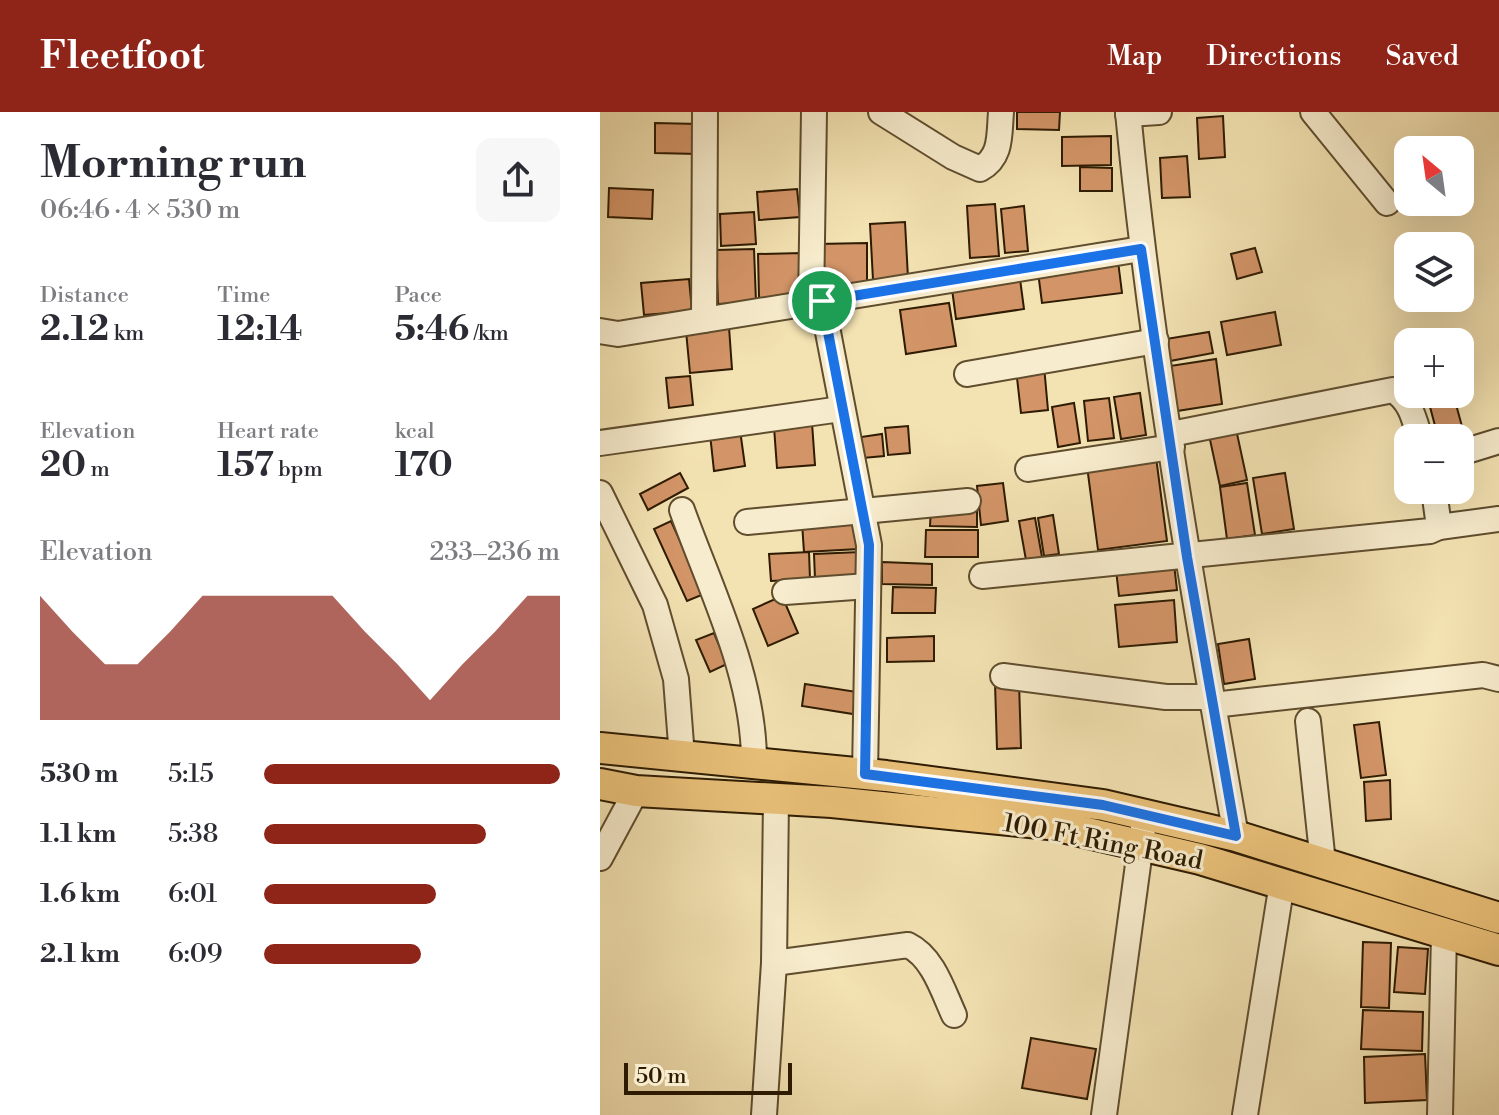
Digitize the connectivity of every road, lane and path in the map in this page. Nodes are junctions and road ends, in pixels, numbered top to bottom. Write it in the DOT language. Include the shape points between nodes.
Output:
graph roads {
  1 [pos="705,112"];
  2 [pos="814,112"];
  3 [pos="881,112"];
  4 [pos="1001,112"];
  5 [pos="1159,112"];
  6 [pos="1313,112"];
  7 [pos="1128,113"];
  8 [pos="1387,203"];
  9 [pos="1141,249"];
  10 [pos="816,302"];
  11 [pos="704,320"];
  12 [pos="600,331"];
  13 [pos="1156,341"];
  14 [pos="967,374"];
  15 [pos="841,409"];
  16 [pos="1415,424"];
  17 [pos="1171,440"];
  18 [pos="1499,441"];
  19 [pos="600,443"];
  20 [pos="1474,449"];
  21 [pos="1028,469"];
  22 [pos="600,493"];
  23 [pos="968,501"];
  24 [pos="1436,504"];
  25 [pos="682,510"];
  26 [pos="863,513"];
  27 [pos="1499,519"];
  28 [pos="747,522"];
  29 [pos="1439,527"];
  30 [pos="1187,557"];
  31 [pos="982,576"];
  32 [pos="868,586"];
  33 [pos="785,592"];
  34 [pos="1003,676"];
  35 [pos="1499,679"];
  36 [pos="1212,701"];
  37 [pos="1308,721"];
  38 [pos="600,748"];
  39 [pos="682,757"];
  40 [pos="754,764"];
  41 [pos="865,774"];
  42 [pos="600,784"];
  43 [pos="636,791"];
  44 [pos="776,799"];
  45 [pos="1146,815"];
  46 [pos="1236,836"];
  47 [pos="1140,845"];
  48 [pos="600,858"];
  49 [pos="1323,863"];
  50 [pos="1282,883"];
  51 [pos="1499,918"];
  52 [pos="1444,934"];
  53 [pos="1499,950"];
  54 [pos="774,963"];
  55 [pos="954,1015"];
  56 [pos="764,1115"];
  57 [pos="1104,1115"];
  58 [pos="1245,1115"];
  59 [pos="1440,1115"];
  1 -- 11 [label="street"];
  2 -- 10 [label="street"];
  3 -- 4 [label="street" via="980,169 992,162 998,149"];
  5 -- 7 [label="street"];
  6 -- 8 [label="street"];
  7 -- 9 [label="street"];
  9 -- 10 [label="street"];
  9 -- 13 [label="street"];
  10 -- 11 [label="street"];
  10 -- 15 [label="street"];
  11 -- 12 [label="street" via="618,334"];
  13 -- 14 [label="street"];
  13 -- 17 [label="street"];
  15 -- 19 [label="street"];
  15 -- 26 [label="street"];
  16 -- 17 [label="street" via="1410,408 1393,390"];
  17 -- 21 [label="street"];
  17 -- 30 [label="street"];
  18 -- 20 [label="street"];
  22 -- 39 [label="street" via="655,605 676,679"];
  23 -- 26 [label="street"];
  24 -- 29 [label="street"];
  25 -- 40 [label="street" via="744,682"];
  26 -- 28 [label="street"];
  26 -- 32 [label="street"];
  27 -- 29 [label="street"];
  29 -- 30 [label="street"];
  30 -- 31 [label="street"];
  30 -- 36 [label="street"];
  32 -- 33 [label="street"];
  32 -- 41 [label="street"];
  34 -- 36 [label="street"];
  35 -- 36 [label="street" via="1483,675"];
  36 -- 46 [label="street"];
  37 -- 49 [label="street"];
  38 -- 39 [label="main road, 100 Ft Ring Road"];
  39 -- 40 [label="main road, 100 Ft Ring Road"];
  40 -- 41 [label="main road, 100 Ft Ring Road"];
  41 -- 45 [label="main road, 100 Ft Ring Road"];
  42 -- 43 [label="main road, 100 Ft Ring Road"];
  43 -- 44 [label="main road, 100 Ft Ring Road"];
  43 -- 48 [label="street"];
  44 -- 47 [label="main road, 100 Ft Ring Road" via="1049,824"];
  44 -- 54 [label="street"];
  45 -- 46 [label="main road, 100 Ft Ring Road"];
  45 -- 47 [label="street"];
  46 -- 49 [label="main road, 100 Ft Ring Road"];
  47 -- 50 [label="main road, 100 Ft Ring Road"];
  47 -- 57 [label="street"];
  49 -- 51 [label="main road, 100 Ft Ring Road"];
  50 -- 52 [label="main road, 100 Ft Ring Road"];
  50 -- 58 [label="street"];
  52 -- 53 [label="main road, 100 Ft Ring Road"];
  52 -- 59 [label="street"];
  54 -- 55 [label="street" via="908,945 929,963"];
  54 -- 56 [label="street"];
}
